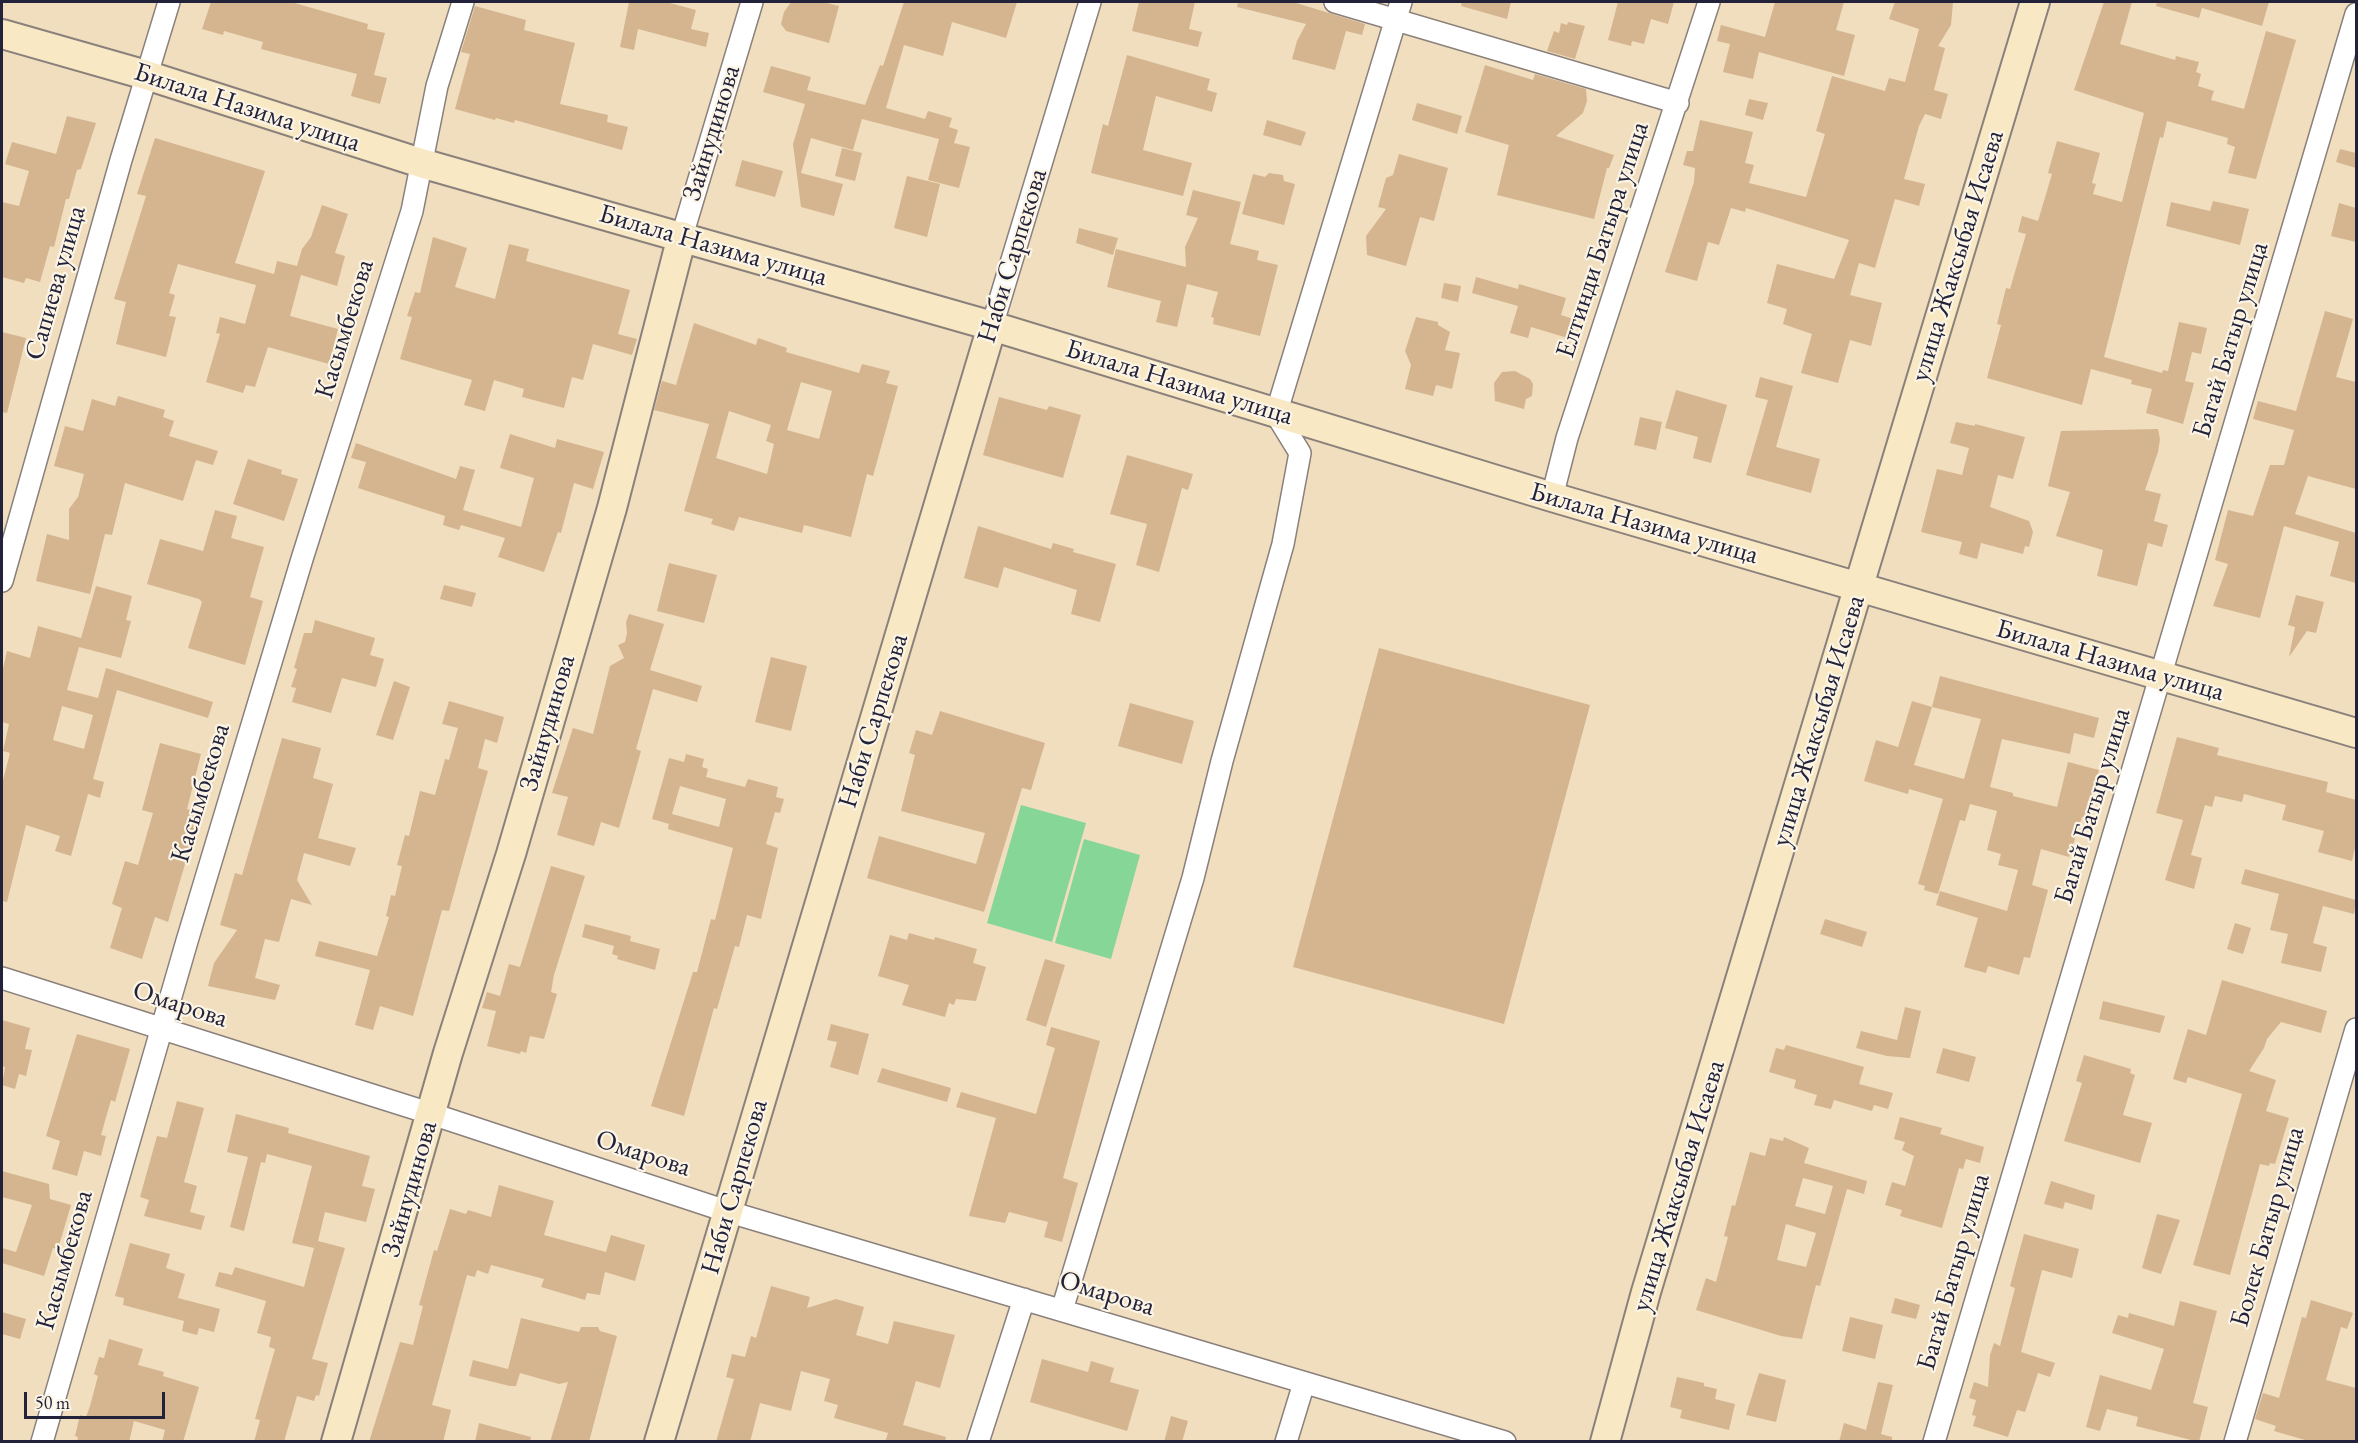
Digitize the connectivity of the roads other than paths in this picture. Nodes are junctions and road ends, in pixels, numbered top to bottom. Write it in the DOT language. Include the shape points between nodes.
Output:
graph roads {
  1 [pos="169,2"];
  2 [pos="463,2"];
  3 [pos="752,2"];
  4 [pos="1090,2"];
  5 [pos="1335,2"];
  6 [pos="1709,2"];
  7 [pos="2035,2"];
  8 [pos="1398,10"];
  9 [pos="2356,14"];
  10 [pos="2,34"];
  11 [pos="146,75"];
  12 [pos="1678,103"];
  13 [pos="421,164"];
  14 [pos="682,236"];
  15 [pos="992,326"];
  16 [pos="1276,414"];
  17 [pos="1552,497"];
  18 [pos="2,581"];
  19 [pos="1858,587"];
  20 [pos="2161,676"];
  21 [pos="2356,733"];
  22 [pos="2,978"];
  23 [pos="2356,1029"];
  24 [pos="162,1030"];
  25 [pos="432,1114"];
  26 [pos="726,1211"];
  27 [pos="1024,1299"];
  28 [pos="1062,1310"];
  29 [pos="1304,1383"];
  30 [pos="42,1442"];
  31 [pos="336,1442"];
  32 [pos="659,1442"];
  33 [pos="978,1442"];
  34 [pos="1286,1442"];
  35 [pos="1505,1442"];
  36 [pos="1605,1442"];
  37 [pos="1934,1442"];
  38 [pos="2235,1442"];
  1 -- 11 [label="street, Сапиева улица"];
  2 -- 13 [label="street, Касымбекова" via="437,86"];
  3 -- 14 [label="street, Зайнудинова"];
  4 -- 15 [label="street, Наби Сарпекова"];
  5 -- 8 [label="street"];
  6 -- 12 [label="street, Елтинди Батыра улица"];
  7 -- 19 [label="street, улица Жаксыбая Исаева"];
  8 -- 12 [label="street"];
  8 -- 16 [label="street"];
  9 -- 20 [label="street, Багай Батыр улица"];
  10 -- 11 [label="street, Билала Назима улица"];
  11 -- 13 [label="street, Билала Назима улица"];
  11 -- 18 [label="street, Сапиева улица"];
  12 -- 17 [label="street, Елтинди Батыра улица" via="1567,438"];
  13 -- 14 [label="street, Билала Назима улица"];
  13 -- 24 [label="street, Касымбекова" via="412,211 298,570"];
  14 -- 15 [label="street, Билала Назима улица"];
  14 -- 25 [label="street, Зайнудинова" via="612,508"];
  15 -- 16 [label="street, Билала Назима улица"];
  15 -- 26 [label="street, Наби Сарпекова"];
  16 -- 17 [label="street, Билала Назима улица"];
  16 -- 28 [label="street" via="1300,453 1283,544 1193,878"];
  17 -- 19 [label="street, Билала Назима улица"];
  19 -- 20 [label="street, Билала Назима улица"];
  19 -- 36 [label="street, улица Жаксыбая Исаева" via="1646,1292"];
  20 -- 21 [label="street, Билала Назима улица"];
  20 -- 37 [label="street, Багай Батыр улица"];
  22 -- 24 [label="street, Омарова"];
  23 -- 38 [label="street, Болек Батыр улица"];
  24 -- 25 [label="street, Омарова"];
  24 -- 30 [label="street, Касымбекова"];
  25 -- 26 [label="street, Омарова"];
  25 -- 31 [label="street, Зайнудинова"];
  26 -- 27 [label="street, Омарова"];
  26 -- 32 [label="street, Наби Сарпекова"];
  27 -- 28 [label="street, Омарова"];
  27 -- 33 [label="street"];
  28 -- 29 [label="street, Омарова"];
  29 -- 34 [label="street"];
  29 -- 35 [label="street, Омарова"];
}
